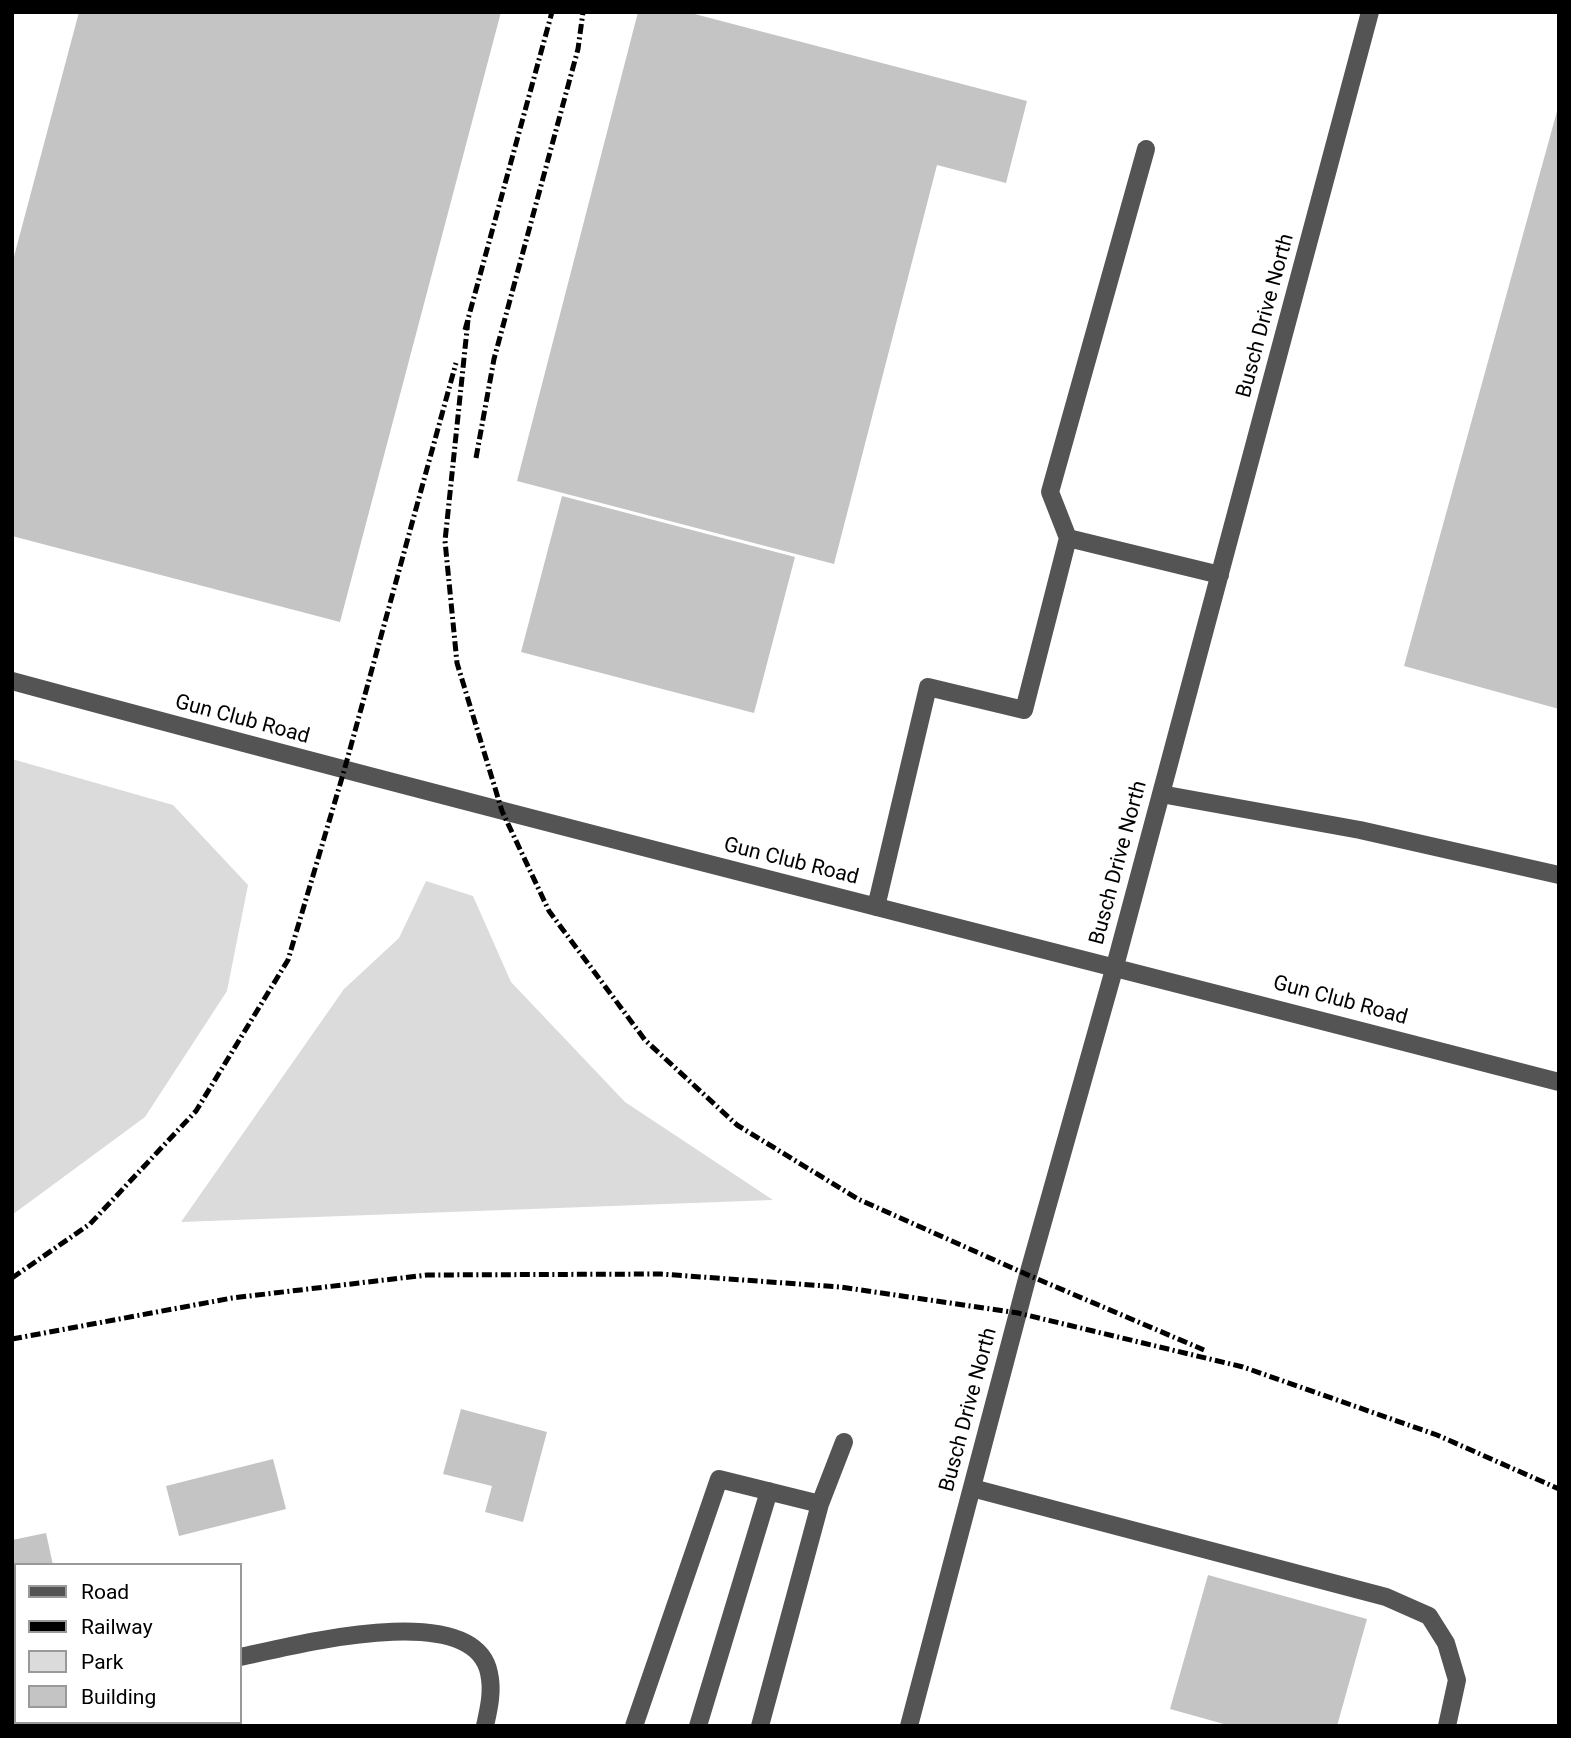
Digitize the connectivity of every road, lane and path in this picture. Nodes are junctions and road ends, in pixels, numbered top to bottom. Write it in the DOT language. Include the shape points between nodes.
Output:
graph roads {
  1 [pos="1370,12"];
  2 [pos="1146,149"];
  3 [pos="1068,538"];
  4 [pos="1220,575"];
  5 [pos="12,681"];
  6 [pos="1161,794"];
  7 [pos="1559,875"];
  8 [pos="876,907"];
  9 [pos="1115,966"];
  10 [pos="1559,1082"];
  11 [pos="844,1442"];
  12 [pos="972,1488"];
  13 [pos="769,1491"];
  14 [pos="820,1504"];
  15 [pos="242,1657"];
  16 [pos="485,1726"];
  17 [pos="634,1726"];
  18 [pos="698,1726"];
  19 [pos="760,1726"];
  20 [pos="909,1726"];
  21 [pos="1447,1726"];
  1 -- 4 [label="street, Busch Drive North"];
  2 -- 3 [label="street" via="1051,492"];
  3 -- 4 [label="street"];
  3 -- 8 [label="street" via="1024,710 928,687"];
  4 -- 6 [label="street, Busch Drive North"];
  5 -- 8 [label="street, Gun Club Road"];
  6 -- 7 [label="street" via="1360,830"];
  6 -- 9 [label="street, Busch Drive North"];
  8 -- 9 [label="street, Gun Club Road"];
  9 -- 10 [label="street, Gun Club Road"];
  9 -- 12 [label="street, Busch Drive North"];
  11 -- 14 [label="street"];
  12 -- 20 [label="street, Busch Drive North"];
  12 -- 21 [label="street" via="1386,1597 1429,1616 1446,1643 1457,1680"];
  13 -- 14 [label="street"];
  13 -- 17 [label="street" via="719,1479"];
  13 -- 18 [label="street"];
  14 -- 19 [label="street"];
  15 -- 16 [label="street" via="363,1633 417,1630 457,1638 478,1653 489,1671 491,1703"];
}
